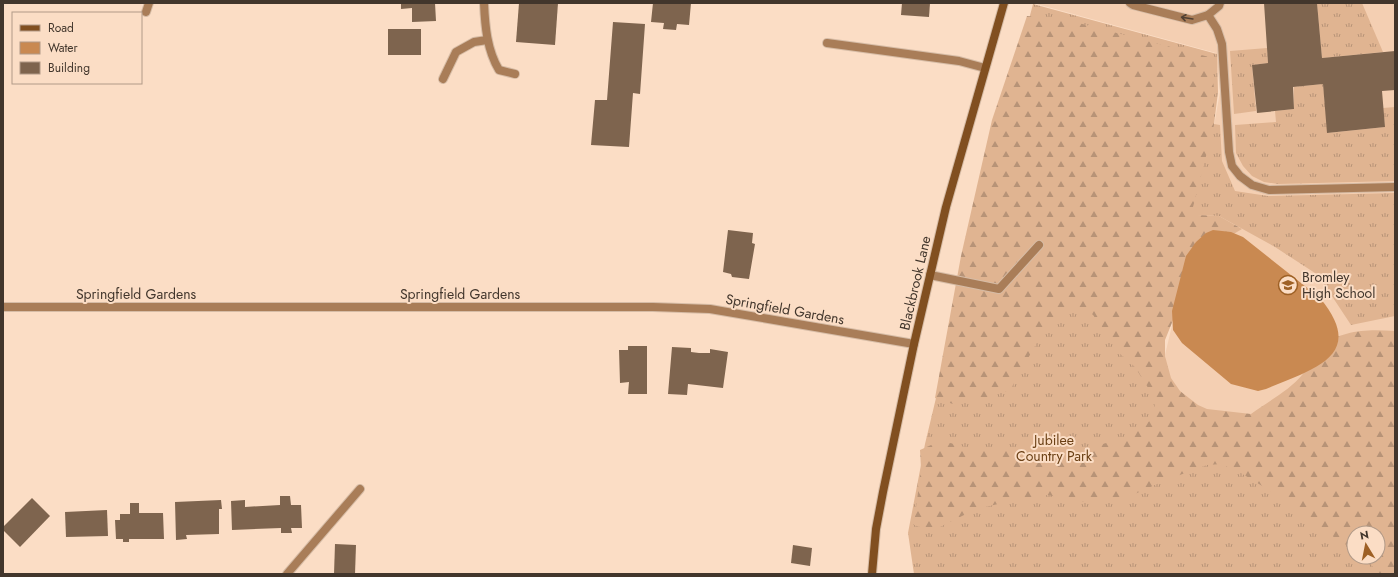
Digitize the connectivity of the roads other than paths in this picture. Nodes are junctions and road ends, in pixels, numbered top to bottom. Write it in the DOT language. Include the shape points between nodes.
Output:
graph roads {
  1 [pos="149,3"];
  2 [pos="484,3"];
  3 [pos="1004,3"];
  4 [pos="1130,3"];
  5 [pos="1220,3"];
  6 [pos="146,12"];
  7 [pos="1208,15"];
  8 [pos="487,40"];
  9 [pos="827,43"];
  10 [pos="985,68"];
  11 [pos="515,74"];
  12 [pos="442,79"];
  13 [pos="1395,187"];
  14 [pos="1039,245"];
  15 [pos="930,275"];
  16 [pos="3,307"];
  17 [pos="914,344"];
  18 [pos="360,489"];
  19 [pos="287,574"];
  20 [pos="872,574"];
  1 -- 6 [label="street"];
  2 -- 8 [label="street"];
  3 -- 10 [label="street, Blackbrook Lane"];
  7 -- 4 [label="street, one-way" via="1192,20"];
  5 -- 7 [label="street"];
  7 -- 13 [label="street" via="1217,29 1222,44 1229,152 1232,166 1240,176 1252,185 1269,190"];
  8 -- 11 [label="street" via="492,59 499,70"];
  8 -- 12 [label="street" via="474,42 456,52"];
  9 -- 10 [label="street" via="959,61"];
  10 -- 15 [label="street, Blackbrook Lane" via="955,172"];
  14 -- 15 [label="street" via="999,289"];
  15 -- 17 [label="street, Blackbrook Lane"];
  16 -- 17 [label="street, Springfield Gardens" via="710,309"];
  17 -- 20 [label="street, Blackbrook Lane" via="876,529"];
  18 -- 19 [label="street"];
}
